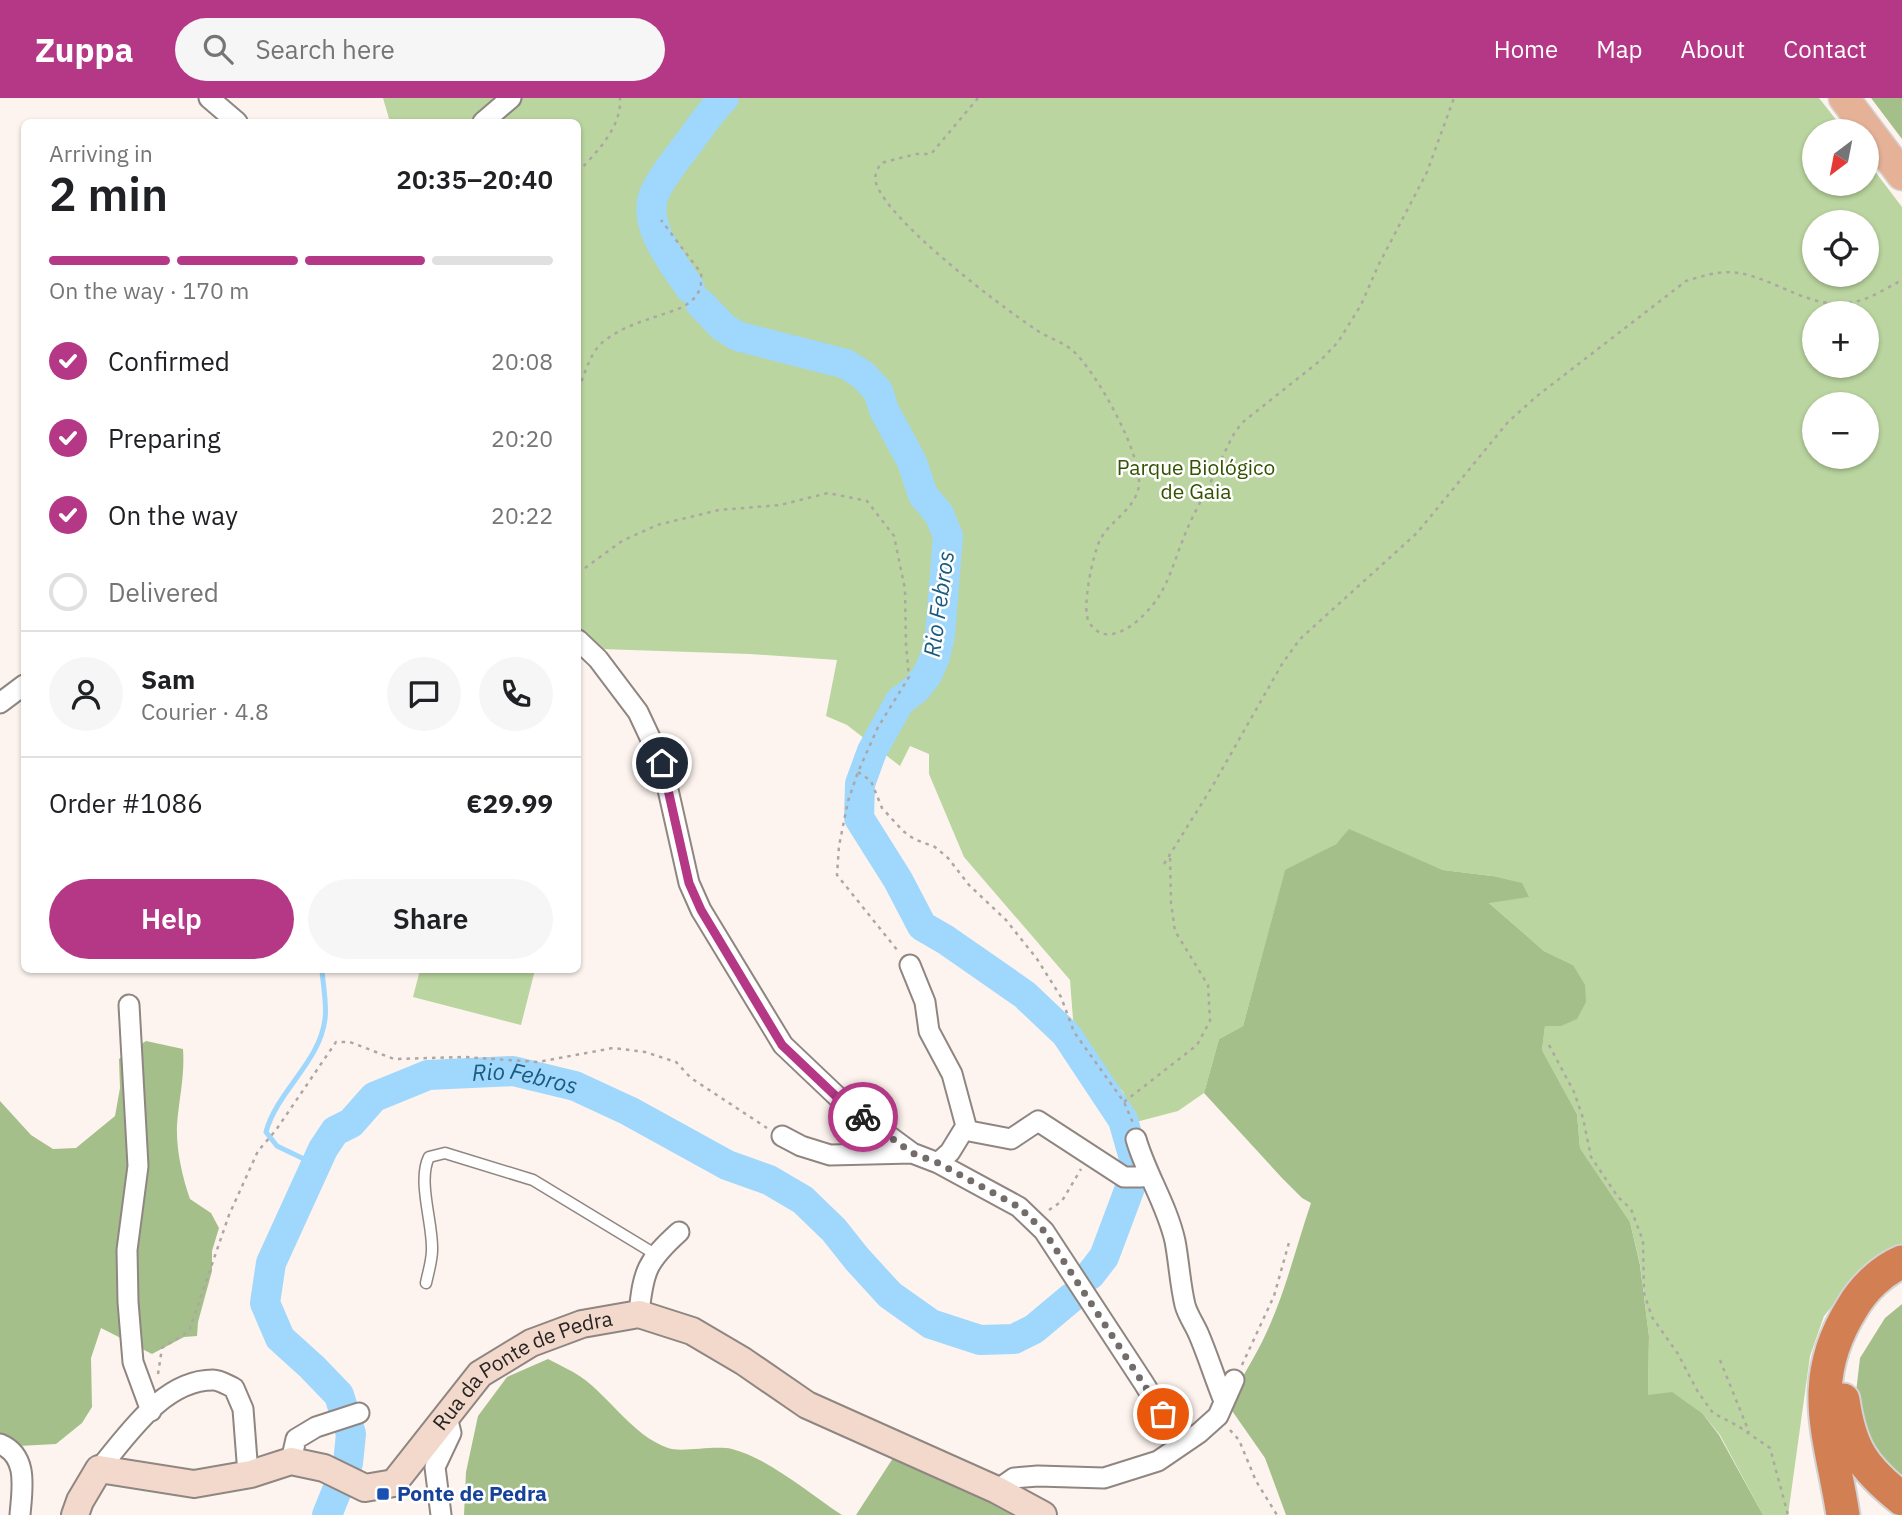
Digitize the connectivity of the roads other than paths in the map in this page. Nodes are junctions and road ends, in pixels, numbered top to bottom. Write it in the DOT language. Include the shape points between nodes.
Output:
graph roads {
  1 [pos="209,98"];
  2 [pos="510,98"];
  3 [pos="1844,98"];
  4 [pos="234,119"];
  5 [pos="486,119"];
  6 [pos="1902,175"];
  7 [pos="581,643"];
  8 [pos="21,687"];
  9 [pos="0,703"];
  10 [pos="910,965"];
  11 [pos="129,1005"];
  12 [pos="964,1130"];
  13 [pos="782,1136"];
  14 [pos="1136,1139"];
  15 [pos="912,1153"];
  16 [pos="938,1163"];
  17 [pos="1137,1176"];
  18 [pos="679,1232"];
  19 [pos="655,1254"];
  20 [pos="1902,1262"];
  21 [pos="426,1283"];
  22 [pos="1902,1287"];
  23 [pos="639,1314"];
  24 [pos="1234,1380"];
  25 [pos="1221,1409"];
  26 [pos="151,1411"];
  27 [pos="350,1416"];
  28 [pos="447,1418"];
  29 [pos="0,1444"];
  30 [pos="1180,1446"];
  31 [pos="291,1461"];
  32 [pos="99,1469"];
  33 [pos="251,1474"];
  34 [pos="997,1490"];
  35 [pos="1902,1499"];
  36 [pos="20,1515"];
  37 [pos="75,1515"];
  38 [pos="441,1515"];
  39 [pos="1043,1515"];
  40 [pos="1843,1515"];
  1 -- 4 [label="street"];
  2 -- 5 [label="street"];
  3 -- 6 [label="main road"];
  7 -- 15 [label="street" via="638,712 662,763 689,883 782,1045 842,1102"];
  8 -- 9 [label="street"];
  10 -- 12 [label="street" via="925,1002 929,1031 952,1074"];
  11 -- 26 [label="street" via="138,1166 127,1250 128,1302 133,1362"];
  12 -- 16 [label="street"];
  12 -- 17 [label="street" via="1011,1139 1038,1121 1089,1155"];
  13 -- 15 [label="street" via="830,1155"];
  14 -- 17 [label="street"];
  15 -- 16 [label="street"];
  16 -- 30 [label="street" via="1019,1207 1044,1231"];
  17 -- 25 [label="street" via="1162,1201 1175,1241 1186,1309 1200,1337"];
  18 -- 19 [label="street"];
  19 -- 21 [label="lane" via="533,1180 445,1153 429,1157 426,1163 432,1251"];
  19 -- 23 [label="street" via="642,1284"];
  20 -- 40 [label="highway" via="1862,1291 1828,1357 1827,1425"];
  22 -- 35 [label="highway" via="1879,1304 1861,1333 1847,1367 1842,1396 1847,1428 1859,1456 1881,1483"];
  23 -- 28 [label="street, Rua da Ponte de Pedra" via="582,1324 531,1343 480,1374"];
  23 -- 34 [label="street, Rua da Ponte de Pedra" via="692,1331 807,1405"];
  24 -- 25 [label="street"];
  25 -- 30 [label="street"];
  26 -- 32 [label="street"];
  26 -- 33 [label="street" via="191,1383 216,1380 234,1388 243,1409"];
  27 -- 31 [label="street" via="296,1439"];
  28 -- 31 [label="street, Rua da Ponte de Pedra" via="394,1483 365,1488 324,1468"];
  28 -- 38 [label="street" via="451,1433 435,1467"];
  29 -- 36 [label="street" via="9,1448 23,1471"];
  30 -- 34 [label="street" via="1158,1461 1104,1478 1014,1478"];
  31 -- 33 [label="street"];
  32 -- 33 [label="street" via="194,1485"];
  32 -- 37 [label="street"];
  34 -- 39 [label="street, Rua da Ponte de Pedra"];
}
